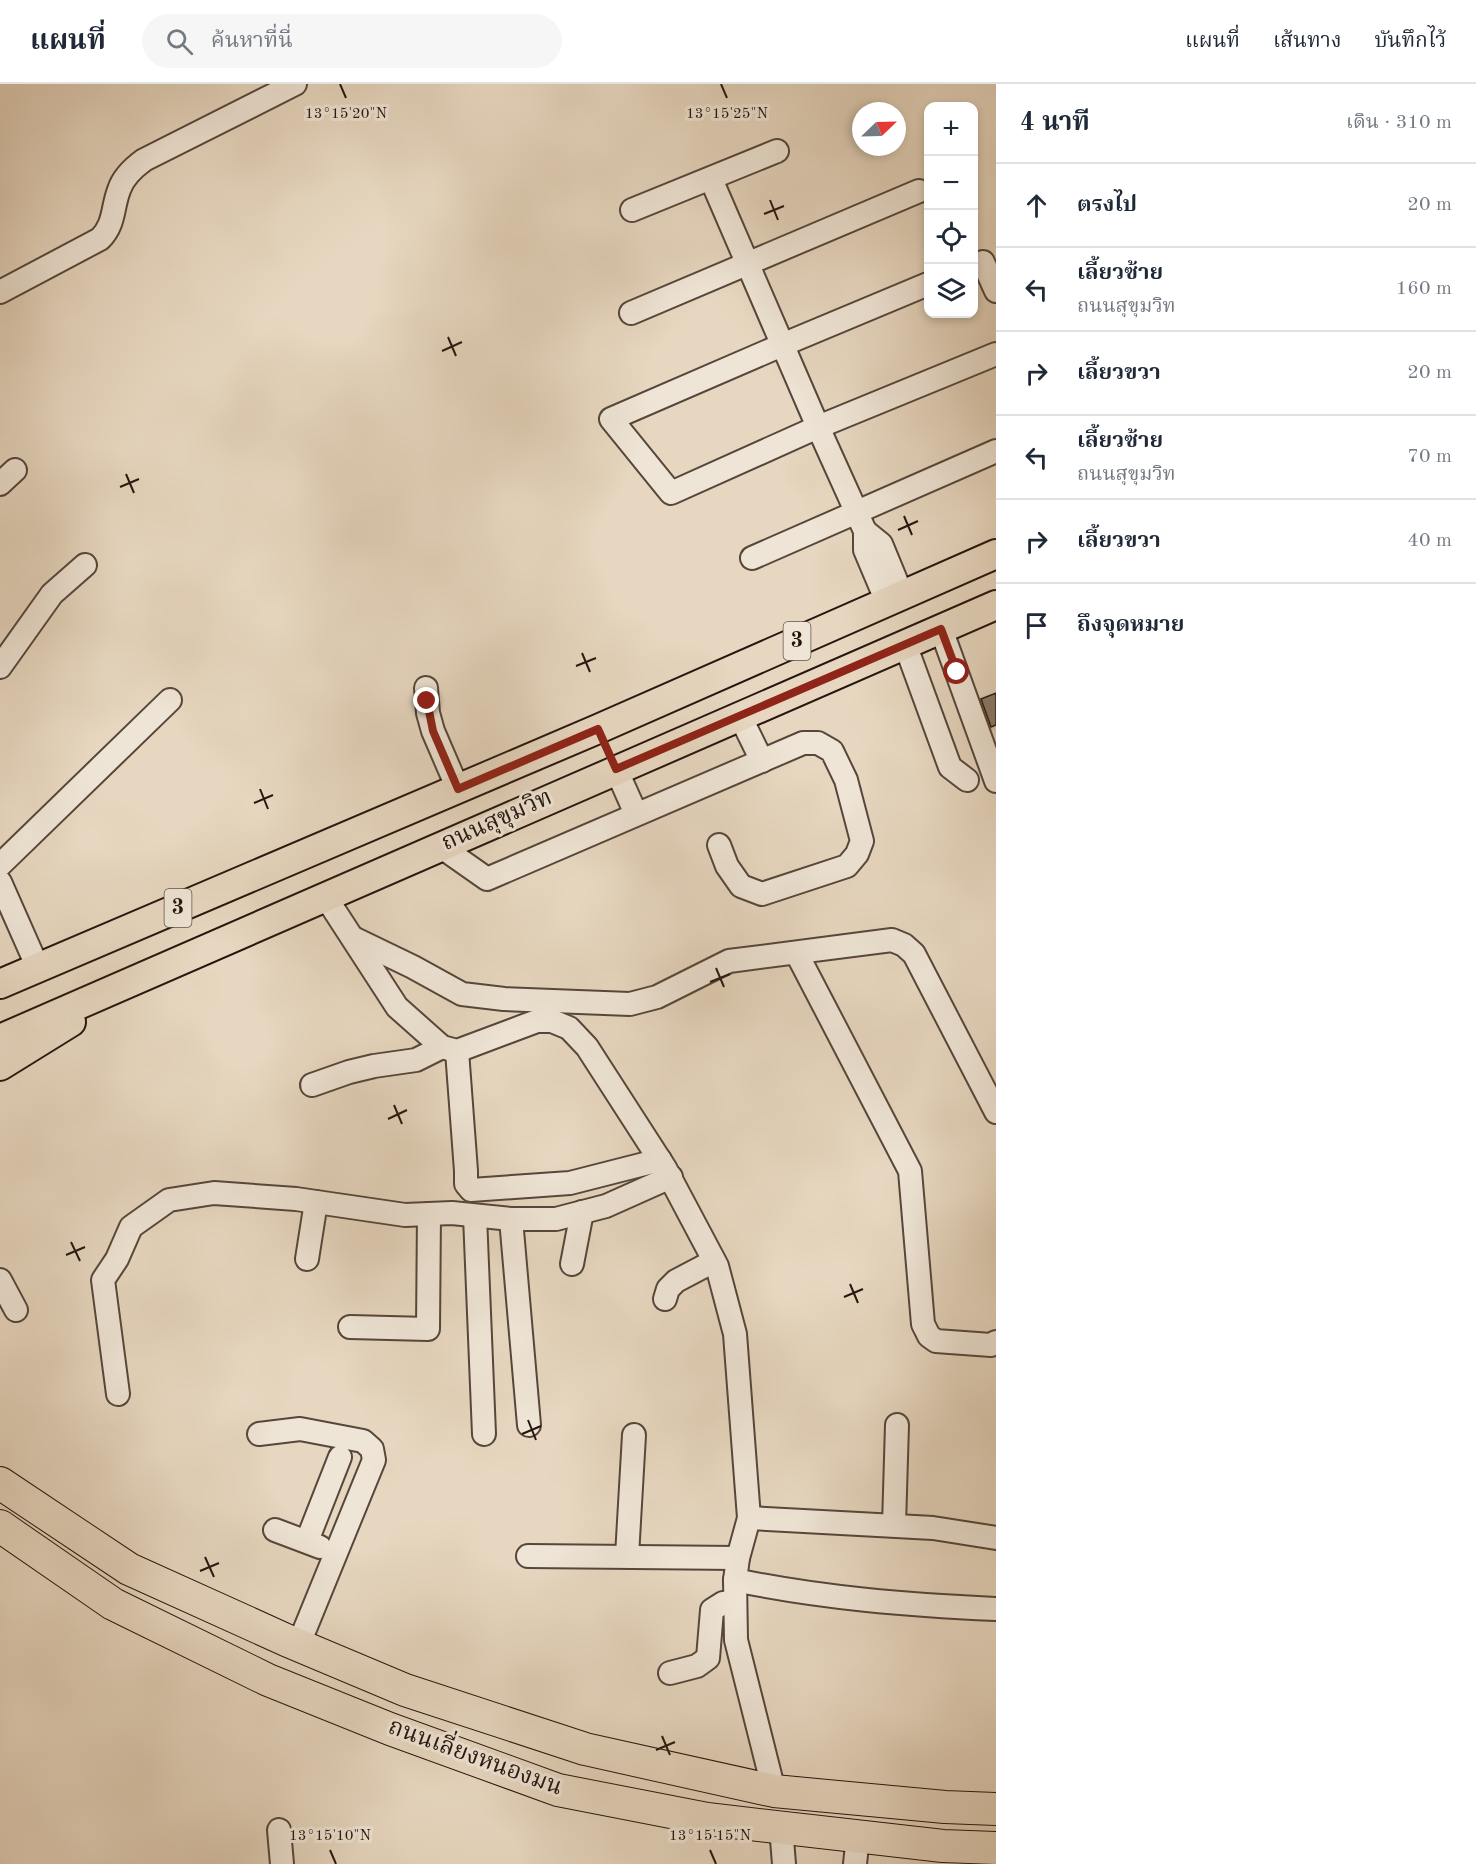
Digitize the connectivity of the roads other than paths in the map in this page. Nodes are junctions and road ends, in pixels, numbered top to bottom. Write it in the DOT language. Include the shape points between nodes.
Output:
graph roads {
  1 [pos="295,84"];
  2 [pos="777,151"];
  3 [pos="711,179"];
  4 [pos="919,191"];
  5 [pos="632,210"];
  6 [pos="747,262"];
  7 [pos="978,264"];
  8 [pos="924,286"];
  9 [pos="996,291"];
  10 [pos="0,292"];
  11 [pos="631,313"];
  12 [pos="782,345"];
  13 [pos="996,354"];
  14 [pos="818,427"];
  15 [pos="996,451"];
  16 [pos="861,522"];
  17 [pos="996,554"];
  18 [pos="752,558"];
  19 [pos="85,565"];
  20 [pos="894,598"];
  21 [pos="996,605"];
  22 [pos="941,629"];
  23 [pos="905,644"];
  24 [pos="0,667"];
  25 [pos="426,688"];
  26 [pos="171,700"];
  27 [pos="740,716"];
  28 [pos="598,729"];
  29 [pos="762,761"];
  30 [pos="616,769"];
  31 [pos="967,780"];
  32 [pos="996,780"];
  33 [pos="458,789"];
  34 [pos="636,814"];
  35 [pos="718,845"];
  36 [pos="440,846"];
  37 [pos="0,865"];
  38 [pos="0,882"];
  39 [pos="325,896"];
  40 [pos="352,938"];
  41 [pos="797,954"];
  42 [pos="38,968"];
  43 [pos="130,983"];
  44 [pos="0,984"];
  45 [pos="0,1039"];
  46 [pos="449,1049"];
  47 [pos="0,1066"];
  48 [pos="312,1085"];
  49 [pos="996,1112"];
  50 [pos="665,1168"];
  51 [pos="316,1202"];
  52 [pos="582,1212"];
  53 [pos="429,1214"];
  54 [pos="474,1216"];
  55 [pos="511,1219"];
  56 [pos="307,1259"];
  57 [pos="714,1261"];
  58 [pos="572,1264"];
  59 [pos="0,1280"];
  60 [pos="665,1299"];
  61 [pos="16,1310"];
  62 [pos="350,1327"];
  63 [pos="996,1341"];
  64 [pos="118,1394"];
  65 [pos="529,1425"];
  66 [pos="897,1425"];
  67 [pos="259,1434"];
  68 [pos="484,1434"];
  69 [pos="634,1435"];
  70 [pos="340,1457"];
  71 [pos="0,1483"];
  72 [pos="749,1518"];
  73 [pos="894,1525"];
  74 [pos="0,1526"];
  75 [pos="275,1530"];
  76 [pos="996,1538"];
  77 [pos="307,1541"];
  78 [pos="336,1553"];
  79 [pos="528,1556"];
  80 [pos="627,1556"];
  81 [pos="736,1569"];
  82 [pos="735,1602"];
  83 [pos="996,1610"];
  84 [pos="298,1646"];
  85 [pos="670,1673"];
  86 [pos="405,1690"];
  87 [pos="390,1729"];
  88 [pos="774,1791"];
  89 [pos="996,1809"];
  90 [pos="781,1827"];
  91 [pos="279,1830"];
  92 [pos="856,1850"];
  93 [pos="987,1853"];
  94 [pos="282,1864"];
  95 [pos="784,1864"];
  1 -- 10 [label="street" via="144,160 126,175 111,225 100,239"];
  2 -- 3 [label="street"];
  3 -- 5 [label="street"];
  3 -- 6 [label="street"];
  4 -- 6 [label="street"];
  6 -- 11 [label="street"];
  6 -- 12 [label="street"];
  7 -- 9 [label="street" via="983,262"];
  8 -- 12 [label="street"];
  12 -- 14 [label="street"];
  12 -- 14 [label="street" via="611,419 671,493"];
  13 -- 14 [label="street"];
  14 -- 16 [label="street"];
  15 -- 16 [label="street"];
  16 -- 18 [label="street"];
  16 -- 20 [label="street" via="866,550"];
  17 -- 20 [label="main road, ถนนสุขุมวิท / 3"];
  19 -- 24 [label="street" via="52,594"];
  20 -- 28 [label="main road, ถนนสุขุมวิท / 3"];
  21 -- 22 [label="main road, ถนนสุขุมวิท / 3"];
  22 -- 23 [label="main road, ถนนสุขุมวิท / 3"];
  22 -- 32 [label="street"];
  23 -- 27 [label="main road, ถนนสุขุมวิท / 3"];
  23 -- 31 [label="street" via="951,767"];
  25 -- 33 [label="street" via="433,731"];
  26 -- 37 [label="street"];
  27 -- 29 [label="street"];
  27 -- 30 [label="main road, ถนนสุขุมวิท / 3"];
  28 -- 30 [label="main road"];
  28 -- 33 [label="main road, ถนนสุขุมวิท / 3"];
  29 -- 34 [label="street"];
  29 -- 35 [label="street" via="803,743 818,743 832,751 846,780 862,841 857,854 847,866 762,894 741,886"];
  30 -- 34 [label="street"];
  30 -- 36 [label="main road, ถนนสุขุมวิท / 3"];
  33 -- 42 [label="main road, ถนนสุขุมวิท / 3"];
  34 -- 36 [label="street" via="487,879"];
  36 -- 39 [label="main road, ถนนสุขุมวิท / 3"];
  38 -- 42 [label="street"];
  39 -- 40 [label="street"];
  39 -- 43 [label="main road, ถนนสุขุมวิท / 3"];
  40 -- 41 [label="street" via="462,994 630,1004 657,997 729,961"];
  40 -- 46 [label="street" via="398,1007"];
  41 -- 49 [label="street" via="892,940 903,945 923,969"];
  41 -- 63 [label="street" via="910,1172 923,1324 929,1336 936,1341 969,1344 991,1345"];
  42 -- 44 [label="main road, ถนนสุขุมวิท / 3"];
  43 -- 45 [label="main road, ถนนสุขุมวิท / 3"];
  43 -- 47 [label="main road"];
  46 -- 48 [label="street"];
  46 -- 50 [label="street" via="537,1021 552,1021 569,1028 587,1047"];
  46 -- 50 [label="street" via="466,1184 471,1190 570,1183"];
  50 -- 52 [label="street" via="606,1206"];
  50 -- 57 [label="street"];
  51 -- 53 [label="street" via="405,1215"];
  51 -- 56 [label="street"];
  51 -- 64 [label="street" via="214,1193 169,1200 131,1227 103,1280"];
  52 -- 55 [label="street" via="555,1219"];
  52 -- 58 [label="street"];
  53 -- 54 [label="street"];
  53 -- 62 [label="street" via="428,1329"];
  54 -- 55 [label="street"];
  54 -- 68 [label="street"];
  55 -- 65 [label="street"];
  57 -- 60 [label="street" via="676,1281"];
  57 -- 72 [label="street" via="735,1334"];
  59 -- 61 [label="street"];
  66 -- 73 [label="street"];
  67 -- 78 [label="street" via="300,1429 363,1442 372,1449 374,1460"];
  69 -- 80 [label="street"];
  70 -- 77 [label="street"];
  71 -- 84 [label="highway, ถนนเลี่ยงหนองมน" via="129,1569"];
  72 -- 73 [label="street"];
  72 -- 81 [label="street"];
  73 -- 76 [label="street"];
  74 -- 87 [label="highway, ถนนเลี่ยงหนองมน" via="113,1604 268,1680"];
  75 -- 77 [label="street"];
  77 -- 78 [label="street"];
  78 -- 84 [label="street"];
  79 -- 80 [label="street"];
  80 -- 81 [label="street"];
  81 -- 82 [label="street"];
  81 -- 83 [label="street" via="788,1591"];
  82 -- 85 [label="street" via="712,1610 708,1658 697,1666"];
  82 -- 88 [label="street" via="736,1640"];
  84 -- 86 [label="highway, ถนนเลี่ยงหนองมน"];
  86 -- 87 [label="highway"];
  86 -- 88 [label="highway, ถนนเลี่ยงหนองมน" via="585,1749"];
  87 -- 90 [label="highway, ถนนเลี่ยงหนองมน" via="558,1790 707,1819"];
  88 -- 89 [label="highway, ถนนเลี่ยงหนองมน"];
  90 -- 92 [label="highway, ถนนเลี่ยงหนองมน"];
  90 -- 95 [label="street"];
  91 -- 94 [label="street"];
  92 -- 93 [label="highway, ถนนเลี่ยงหนองมน" via="943,1846"];
}
